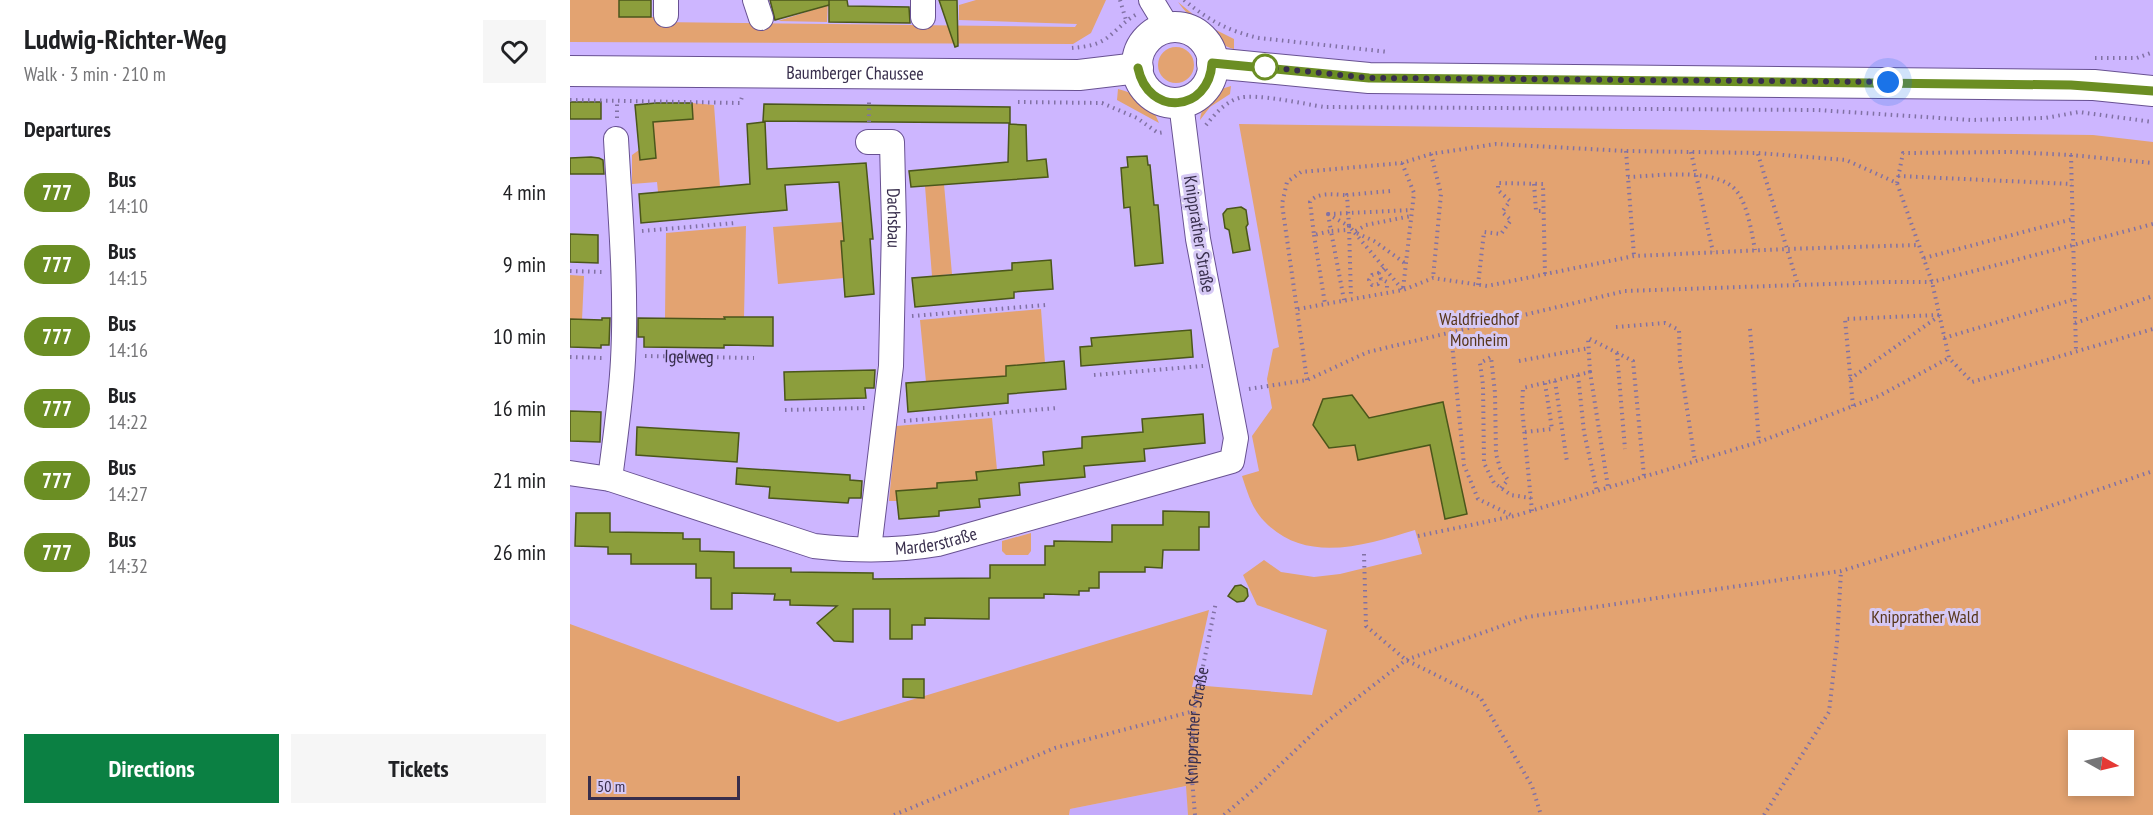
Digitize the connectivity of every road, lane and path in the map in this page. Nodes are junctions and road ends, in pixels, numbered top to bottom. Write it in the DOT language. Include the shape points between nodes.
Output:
graph roads {
  1 [pos="1120,0"];
  2 [pos="1184,0"];
  3 [pos="1158,11"];
  4 [pos="1126,20"];
  5 [pos="1065,49"];
  6 [pos="1398,52"];
  7 [pos="2153,52"];
  8 [pos="2085,58"];
  9 [pos="1212,63"];
  10 [pos="1138,68"];
  11 [pos="570,70"];
  12 [pos="2153,91"];
  13 [pos="732,95"];
  14 [pos="858,98"];
  15 [pos="869,99"];
  16 [pos="570,100"];
  17 [pos="1012,102"];
  18 [pos="1183,117"];
  19 [pos="2153,122"];
  20 [pos="616,139"];
  21 [pos="868,142"];
  22 [pos="1626,151"];
  23 [pos="1691,152"];
  24 [pos="1758,153"];
  25 [pos="1431,154"];
  26 [pos="2071,155"];
  27 [pos="1402,163"];
  28 [pos="2153,163"];
  29 [pos="1696,175"];
  30 [pos="1898,176"];
  31 [pos="1628,177"];
  32 [pos="1897,183"];
  33 [pos="1534,184"];
  34 [pos="2072,184"];
  35 [pos="1390,191"];
  36 [pos="1347,195"];
  37 [pos="1412,210"];
  38 [pos="1544,211"];
  39 [pos="1348,212"];
  40 [pos="1328,214"];
  41 [pos="1411,216"];
  42 [pos="2073,219"];
  43 [pos="735,223"];
  44 [pos="2153,224"];
  45 [pos="1349,226"];
  46 [pos="1331,231"];
  47 [pos="1354,232"];
  48 [pos="621,233"];
  49 [pos="1314,235"];
  50 [pos="2073,244"];
  51 [pos="1920,245"];
  52 [pos="1787,249"];
  53 [pos="1755,250"];
  54 [pos="1713,252"];
  55 [pos="1634,256"];
  56 [pos="1924,258"];
  57 [pos="1406,264"];
  58 [pos="1384,268"];
  59 [pos="570,271"];
  60 [pos="622,273"];
  61 [pos="1379,273"];
  62 [pos="1545,274"];
  63 [pos="1432,278"];
  64 [pos="1380,282"];
  65 [pos="1932,282"];
  66 [pos="1478,285"];
  67 [pos="1798,285"];
  68 [pos="1403,290"];
  69 [pos="1385,293"];
  70 [pos="2153,296"];
  71 [pos="1352,298"];
  72 [pos="2075,298"];
  73 [pos="1344,300"];
  74 [pos="1324,304"];
  75 [pos="1046,305"];
  76 [pos="1298,309"];
  77 [pos="1940,315"];
  78 [pos="893,318"];
  79 [pos="2075,323"];
  80 [pos="1616,327"];
  81 [pos="1750,329"];
  82 [pos="2153,329"];
  83 [pos="1451,333"];
  84 [pos="1944,338"];
  85 [pos="1589,348"];
  86 [pos="2076,351"];
  87 [pos="1617,353"];
  88 [pos="570,357"];
  89 [pos="623,357"];
  90 [pos="754,358"];
  91 [pos="1949,358"];
  92 [pos="1519,361"];
  93 [pos="1221,364"];
  94 [pos="1590,372"];
  95 [pos="1094,375"];
  96 [pos="1578,375"];
  97 [pos="1850,379"];
  98 [pos="1307,380"];
  99 [pos="1555,381"];
  100 [pos="1545,383"];
  101 [pos="1227,392"];
  102 [pos="1853,406"];
  103 [pos="1057,408"];
  104 [pos="785,410"];
  105 [pos="886,415"];
  106 [pos="1525,432"];
  107 [pos="1759,442"];
  108 [pos="1625,449"];
  109 [pos="1567,462"];
  110 [pos="1695,462"];
  111 [pos="2153,471"];
  112 [pos="570,473"];
  113 [pos="1644,477"];
  114 [pos="610,479"];
  115 [pos="1501,488"];
  116 [pos="1608,488"];
  117 [pos="1597,491"];
  118 [pos="1531,498"];
  119 [pos="1532,511"];
  120 [pos="1514,516"];
  121 [pos="1418,537"];
  122 [pos="869,549"];
  123 [pos="1364,554"];
  124 [pos="1841,571"];
  125 [pos="1216,602"];
  126 [pos="1406,660"];
  127 [pos="1194,711"];
  128 [pos="894,815"];
  129 [pos="1195,815"];
  130 [pos="1224,815"];
  131 [pos="1541,815"];
  132 [pos="1764,815"];
  1 -- 4 [label="path"];
  2 -- 6 [label="path" via="1224,28 1259,38"];
  3 -- 4 [label="path"];
  3 -- 9 [label="street" via="1203,39"];
  3 -- 10 [label="street" via="1155,33 1139,54"];
  4 -- 5 [label="path" via="1103,41"];
  7 -- 8 [label="path" via="2137,58"];
  9 -- 12 [label="street" via="1369,78 2070,85"];
  9 -- 18 [label="street" via="1212,74"];
  10 -- 11 [label="street, Baumberger Chaussee" via="1079,75"];
  10 -- 18 [label="street" via="1141,80 1152,94"];
  13 -- 16 [label="path" via="743,95 740,103"];
  14 -- 15 [label="path"];
  17 -- 18 [label="path" via="1102,103 1137,118 1158,133"];
  18 -- 19 [label="path" via="1203,128 1214,114 1241,97 1324,106 1817,110 1971,120 2045,118 2079,112"];
  18 -- 93 [label="street, Knipprather Straße" via="1198,239"];
  20 -- 48 [label="street"];
  21 -- 78 [label="street, Dachsbau" via="892,141"];
  22 -- 23 [label="path"];
  22 -- 25 [label="path" via="1496,144"];
  22 -- 31 [label="path"];
  23 -- 24 [label="path"];
  23 -- 29 [label="path"];
  24 -- 32 [label="path" via="1846,160"];
  24 -- 52 [label="path"];
  25 -- 27 [label="path"];
  25 -- 63 [label="path" via="1441,194"];
  26 -- 28 [label="path"];
  26 -- 30 [label="path" via="1903,153"];
  26 -- 34 [label="path"];
  27 -- 37 [label="path" via="1414,193"];
  27 -- 76 [label="path" via="1301,172 1287,182 1282,204"];
  29 -- 31 [label="path"];
  29 -- 53 [label="path" via="1718,178 1738,192"];
  29 -- 54 [label="path"];
  30 -- 32 [label="path"];
  30 -- 34 [label="path"];
  31 -- 55 [label="path"];
  32 -- 51 [label="path"];
  33 -- 38 [label="path" via="1536,211"];
  33 -- 38 [label="path" via="1544,184"];
  33 -- 66 [label="path" via="1498,183 1498,190 1510,201 1502,213 1511,220 1501,234 1484,232"];
  34 -- 42 [label="path"];
  35 -- 36 [label="path"];
  36 -- 39 [label="path"];
  36 -- 49 [label="path" via="1313,197 1310,202"];
  37 -- 39 [label="path"];
  37 -- 41 [label="path"];
  38 -- 62 [label="path"];
  39 -- 40 [label="path"];
  39 -- 45 [label="path"];
  40 -- 45 [label="path"];
  40 -- 46 [label="path"];
  41 -- 47 [label="path" via="1366,225"];
  41 -- 57 [label="path"];
  42 -- 50 [label="path"];
  42 -- 56 [label="path"];
  43 -- 48 [label="path"];
  44 -- 50 [label="path"];
  45 -- 46 [label="path" via="1346,230"];
  45 -- 47 [label="path"];
  45 -- 71 [label="path"];
  46 -- 49 [label="path"];
  46 -- 73 [label="path"];
  47 -- 57 [label="path"];
  47 -- 58 [label="path"];
  48 -- 60 [label="street"];
  49 -- 74 [label="path"];
  50 -- 65 [label="path"];
  50 -- 72 [label="path"];
  51 -- 52 [label="path"];
  51 -- 56 [label="path"];
  52 -- 53 [label="path"];
  52 -- 67 [label="path"];
  53 -- 54 [label="path"];
  54 -- 55 [label="path"];
  55 -- 62 [label="path"];
  56 -- 65 [label="path"];
  57 -- 68 [label="path"];
  58 -- 61 [label="path"];
  58 -- 68 [label="path"];
  59 -- 60 [label="path"];
  60 -- 89 [label="street"];
  61 -- 64 [label="path"];
  61 -- 64 [label="path" via="1372,274 1369,280 1372,285"];
  62 -- 66 [label="path"];
  63 -- 66 [label="path"];
  63 -- 68 [label="path"];
  64 -- 69 [label="path"];
  64 -- 69 [label="path" via="1387,282"];
  65 -- 67 [label="path"];
  65 -- 77 [label="path"];
  67 -- 83 [label="path" via="1625,291"];
  68 -- 69 [label="path"];
  69 -- 71 [label="path"];
  70 -- 79 [label="path"];
  71 -- 73 [label="path"];
  72 -- 79 [label="path"];
  72 -- 84 [label="path"];
  73 -- 74 [label="path"];
  74 -- 76 [label="path"];
  75 -- 78 [label="path"];
  76 -- 98 [label="path"];
  77 -- 84 [label="path"];
  77 -- 97 [label="path"];
  77 -- 97 [label="path" via="1845,319"];
  78 -- 105 [label="street, Dachsbau"];
  79 -- 86 [label="path"];
  80 -- 110 [label="path" via="1665,323 1679,330"];
  81 -- 107 [label="path"];
  82 -- 86 [label="path"];
  83 -- 98 [label="path" via="1368,352"];
  83 -- 120 [label="path" via="1464,465 1478,499"];
  84 -- 91 [label="path"];
  85 -- 87 [label="path" via="1588,338"];
  85 -- 92 [label="path"];
  85 -- 94 [label="path"];
  86 -- 91 [label="path" via="1972,382"];
  87 -- 108 [label="path"];
  87 -- 113 [label="path" via="1633,361"];
  88 -- 89 [label="path, Igelweg"];
  89 -- 90 [label="path, Igelweg"];
  89 -- 114 [label="street"];
  91 -- 102 [label="path"];
  93 -- 95 [label="path"];
  93 -- 101 [label="street, Knipprather Straße"];
  94 -- 96 [label="path"];
  94 -- 116 [label="path"];
  96 -- 99 [label="path"];
  96 -- 117 [label="path" via="1584,432"];
  97 -- 102 [label="path"];
  98 -- 101 [label="path"];
  99 -- 100 [label="path"];
  99 -- 109 [label="path"];
  100 -- 106 [label="path" via="1522,388"];
  100 -- 106 [label="path" via="1552,429"];
  101 -- 122 [label="street, Marderstraße" via="1236,438 1232,461 938,544"];
  102 -- 107 [label="path"];
  103 -- 105 [label="path"];
  104 -- 105 [label="path"];
  105 -- 122 [label="street, Dachsbau"];
  106 -- 118 [label="path"];
  107 -- 110 [label="path"];
  110 -- 113 [label="path"];
  111 -- 124 [label="path"];
  112 -- 114 [label="street, Marderstraße"];
  113 -- 116 [label="path"];
  114 -- 122 [label="street, Marderstraße" via="814,546"];
  115 -- 115 [label="path" via="1484,463 1480,363 1491,357 1496,454 1508,480"];
  115 -- 118 [label="path" via="1511,495"];
  116 -- 117 [label="path"];
  117 -- 119 [label="path"];
  118 -- 119 [label="path"];
  119 -- 120 [label="path"];
  120 -- 121 [label="path"];
  123 -- 126 [label="path" via="1366,626"];
  124 -- 126 [label="path" via="1527,617"];
  124 -- 132 [label="path" via="1829,712"];
  125 -- 127 [label="path, Knipprather Straße"];
  126 -- 130 [label="path" via="1321,726"];
  126 -- 131 [label="path" via="1479,697 1532,786"];
  127 -- 128 [label="path" via="1055,747"];
  127 -- 129 [label="path, Knipprather Straße" via="1191,767"];
}
